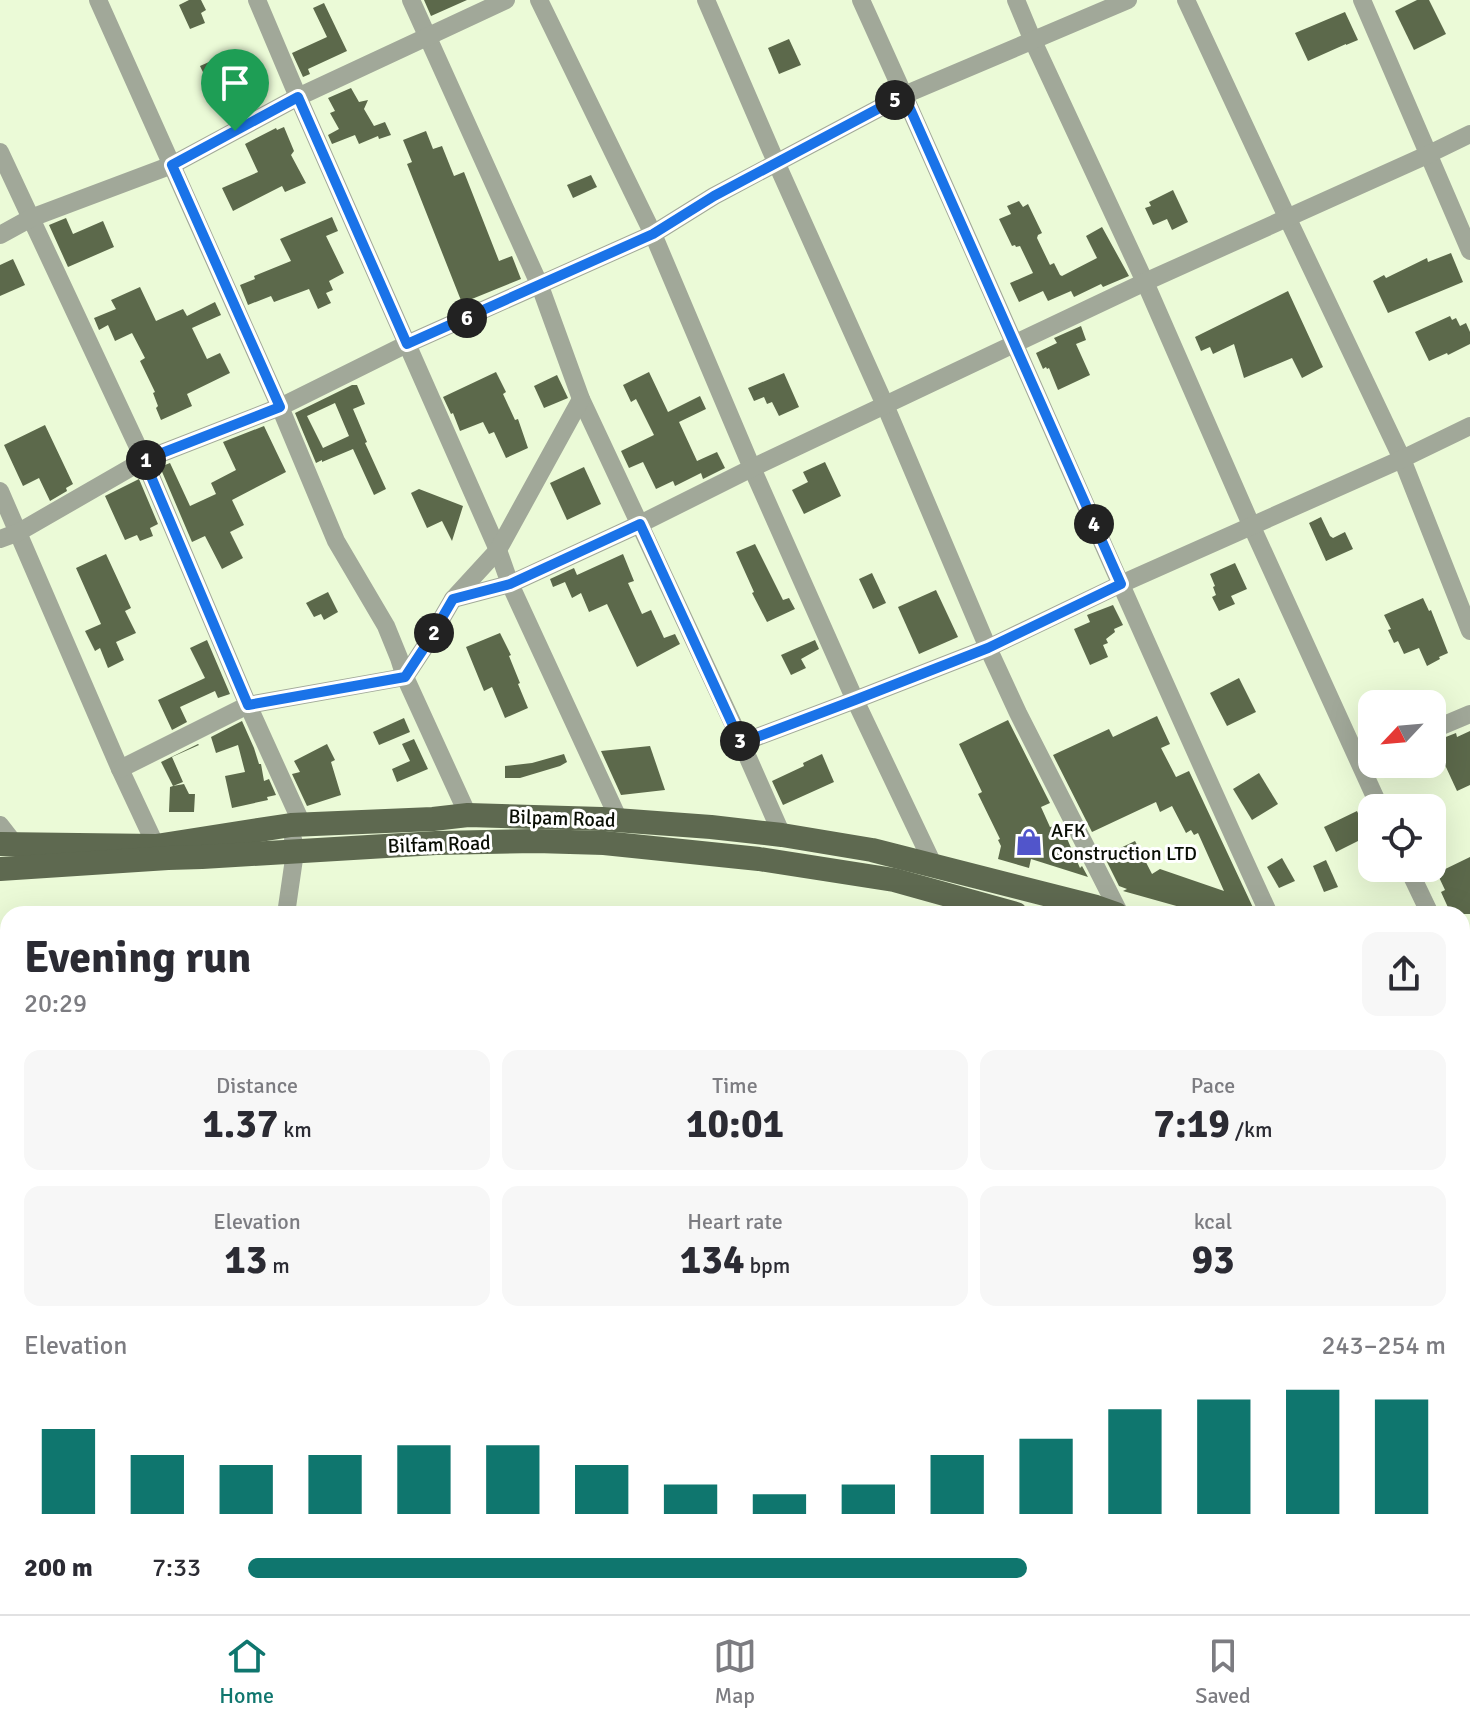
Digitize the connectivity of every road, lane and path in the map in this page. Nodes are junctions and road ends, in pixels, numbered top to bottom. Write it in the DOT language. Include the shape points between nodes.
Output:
graph roads {
  1 [pos="98,0"];
  2 [pos="257,0"];
  3 [pos="411,0"];
  4 [pos="506,0"];
  5 [pos="539,0"];
  6 [pos="706,0"];
  7 [pos="861,0"];
  8 [pos="1016,0"];
  9 [pos="1128,0"];
  10 [pos="1186,0"];
  11 [pos="1362,0"];
  12 [pos="426,37"];
  13 [pos="1033,41"];
  14 [pos="904,95"];
  15 [pos="298,97"];
  16 [pos="1470,134"];
  17 [pos="0,152"];
  18 [pos="1427,155"];
  19 [pos="776,162"];
  20 [pos="172,165"];
  21 [pos="1287,217"];
  22 [pos="31,218"];
  23 [pos="653,234"];
  24 [pos="0,235"];
  25 [pos="1470,251"];
  26 [pos="1145,282"];
  27 [pos="540,286"];
  28 [pos="407,344"];
  29 [pos="1014,344"];
  30 [pos="581,399"];
  31 [pos="885,405"];
  32 [pos="280,407"];
  33 [pos="1470,426"];
  34 [pos="1402,459"];
  35 [pos="144,460"];
  36 [pos="752,468"];
  37 [pos="0,491"];
  38 [pos="640,524"];
  39 [pos="1252,527"];
  40 [pos="19,532"];
  41 [pos="0,539"];
  42 [pos="498,550"];
  43 [pos="510,584"];
  44 [pos="1121,584"];
  45 [pos="453,599"];
  46 [pos="1470,631"];
  47 [pos="988,648"];
  48 [pos="405,677"];
  49 [pos="855,700"];
  50 [pos="248,705"];
  51 [pos="1470,714"];
  52 [pos="1446,724"];
  53 [pos="741,743"];
  54 [pos="1358,743"];
  55 [pos="120,769"];
  56 [pos="468,815"];
  57 [pos="619,820"];
  58 [pos="297,824"];
  59 [pos="782,835"];
  60 [pos="5,837"];
  61 [pos="162,852"];
  62 [pos="295,852"];
  63 [pos="933,864"];
  64 [pos="0,869"];
  65 [pos="1415,882"];
  66 [pos="287,906"];
  67 [pos="987,906"];
  68 [pos="1092,906"];
  69 [pos="1114,906"];
  70 [pos="1265,906"];
  71 [pos="1426,906"];
  1 -- 20 [label="street"];
  2 -- 15 [label="street"];
  3 -- 12 [label="street"];
  4 -- 12 [label="street"];
  5 -- 23 [label="street"];
  6 -- 19 [label="street"];
  7 -- 14 [label="street"];
  8 -- 13 [label="street"];
  9 -- 13 [label="street"];
  10 -- 21 [label="street"];
  11 -- 18 [label="street"];
  12 -- 15 [label="street"];
  12 -- 27 [label="street"];
  13 -- 14 [label="street"];
  13 -- 26 [label="street"];
  14 -- 19 [label="street"];
  14 -- 29 [label="street"];
  15 -- 20 [label="street"];
  15 -- 28 [label="street"];
  16 -- 18 [label="street"];
  17 -- 22 [label="street"];
  18 -- 21 [label="street"];
  18 -- 25 [label="street"];
  19 -- 23 [label="street"];
  19 -- 31 [label="street"];
  20 -- 22 [label="street"];
  20 -- 32 [label="street"];
  21 -- 26 [label="street"];
  21 -- 34 [label="street"];
  22 -- 24 [label="street"];
  22 -- 35 [label="street"];
  23 -- 27 [label="street"];
  23 -- 36 [label="street"];
  26 -- 29 [label="street"];
  26 -- 39 [label="street"];
  27 -- 28 [label="street"];
  27 -- 30 [label="street"];
  28 -- 32 [label="street"];
  28 -- 42 [label="street"];
  29 -- 31 [label="street"];
  29 -- 44 [label="street"];
  30 -- 38 [label="street"];
  30 -- 42 [label="street"];
  31 -- 36 [label="street"];
  31 -- 47 [label="street"];
  32 -- 35 [label="street"];
  32 -- 48 [label="street" via="336,541 386,626"];
  33 -- 34 [label="street"];
  34 -- 39 [label="street"];
  34 -- 46 [label="street"];
  35 -- 40 [label="street"];
  35 -- 50 [label="street"];
  36 -- 38 [label="street"];
  36 -- 49 [label="street"];
  37 -- 40 [label="street"];
  38 -- 43 [label="street"];
  38 -- 53 [label="street"];
  39 -- 44 [label="street"];
  39 -- 54 [label="street"];
  40 -- 41 [label="street"];
  40 -- 55 [label="street"];
  42 -- 43 [label="street"];
  42 -- 45 [label="street"];
  43 -- 45 [label="street"];
  43 -- 57 [label="street"];
  44 -- 47 [label="street"];
  44 -- 70 [label="street"];
  45 -- 48 [label="street"];
  47 -- 49 [label="street"];
  47 -- 69 [label="street"];
  48 -- 50 [label="street"];
  48 -- 56 [label="street"];
  49 -- 53 [label="street"];
  49 -- 63 [label="street"];
  50 -- 55 [label="street"];
  50 -- 58 [label="street"];
  51 -- 52 [label="street"];
  53 -- 59 [label="street"];
  55 -- 61 [label="street"];
  56 -- 57 [label="main road, Bilpam Road"];
  56 -- 58 [label="main road, Bilpam Road"];
  57 -- 59 [label="main road, Bilpam Road"];
  58 -- 61 [label="main road, Bilpam Road"];
  58 -- 62 [label="street"];
  59 -- 63 [label="main road, Bilpam Road"];
  60 -- 61 [label="main road, Bilpam Road"];
  61 -- 62 [label="main road, Bilfam Road"];
  61 -- 64 [label="main road, Bilfam Road"];
  62 -- 66 [label="street"];
  62 -- 67 [label="main road, Bilfam Road" via="452,843 604,843 894,880"];
  63 -- 68 [label="main road, Bilpam Road"];
  65 -- 71 [label="street"];
}
